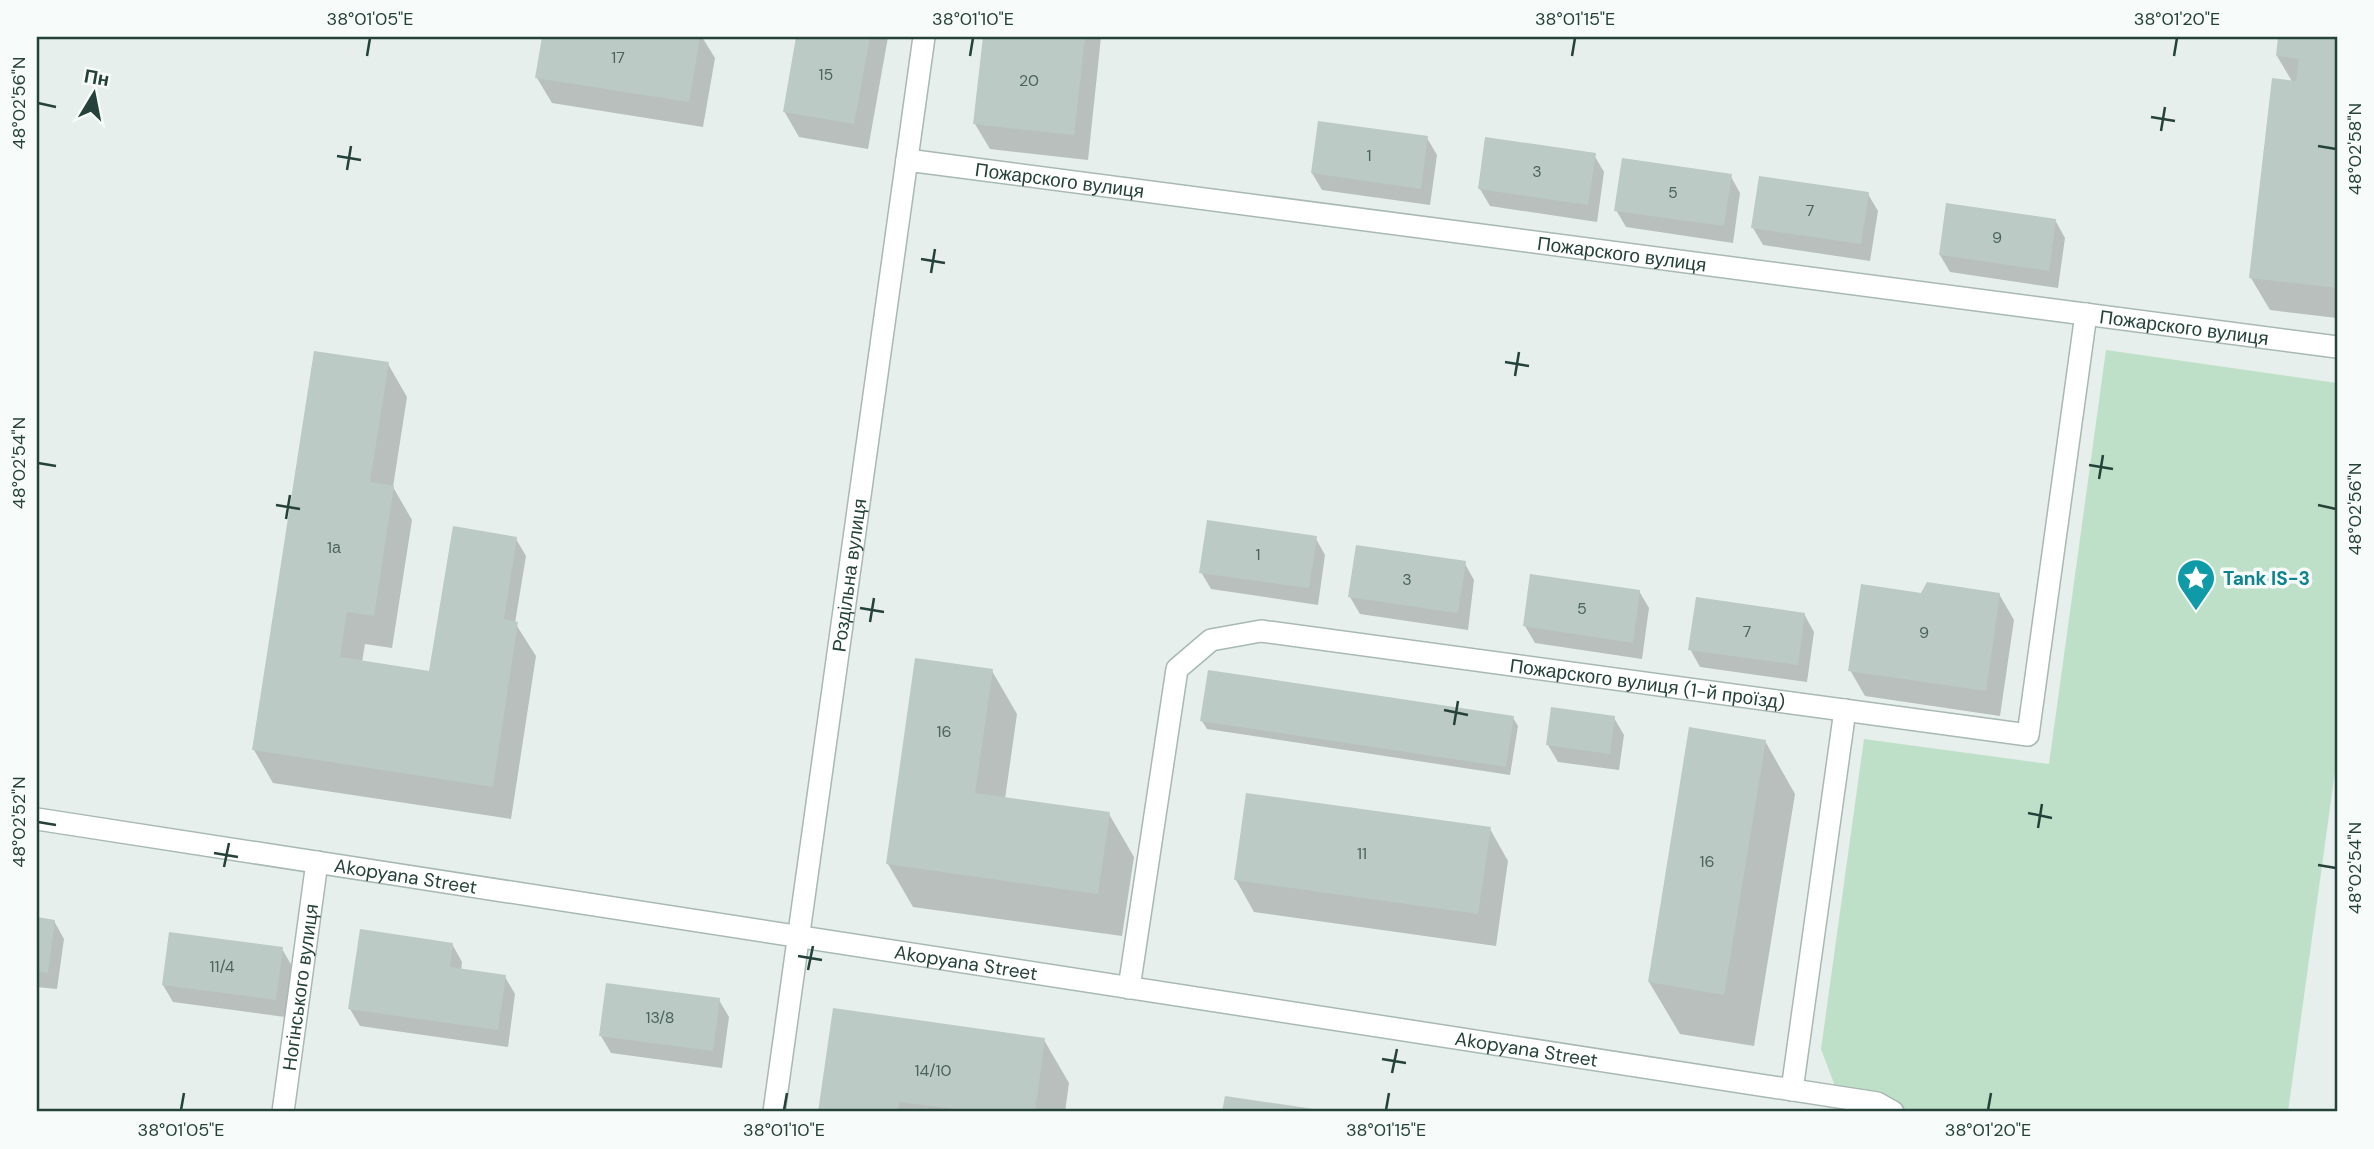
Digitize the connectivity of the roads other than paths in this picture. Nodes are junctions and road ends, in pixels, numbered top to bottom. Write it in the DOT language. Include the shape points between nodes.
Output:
graph roads {
  1 [pos="924,37"];
  2 [pos="907,160"];
  3 [pos="2086,314"];
  4 [pos="2337,348"];
  5 [pos="1844,710"];
  6 [pos="37,820"];
  7 [pos="317,862"];
  8 [pos="798,936"];
  9 [pos="1129,988"];
  10 [pos="1792,1090"];
  11 [pos="283,1112"];
  12 [pos="774,1112"];
  13 [pos="1893,1112"];
  1 -- 2 [label="street, Роздільна вулиця"];
  2 -- 3 [label="street, Пожарского вулиця"];
  2 -- 8 [label="street, Роздільна вулиця"];
  3 -- 4 [label="street, Пожарского вулиця"];
  3 -- 5 [label="street, Пожарского вулиця (1-й проїзд)" via="2028,735"];
  5 -- 9 [label="street, Пожарского вулиця (1-й проїзд)" via="1261,631 1210,640 1177,669"];
  5 -- 10 [label="street"];
  6 -- 7 [label="street, Akopyana Street"];
  7 -- 8 [label="street, Akopyana Street"];
  7 -- 11 [label="street, Ногінського вулиця"];
  8 -- 9 [label="street, Akopyana Street"];
  8 -- 12 [label="street, Роздільна вулиця"];
  9 -- 10 [label="street, Akopyana Street"];
  10 -- 13 [label="street, Akopyana Street" via="1877,1103"];
}
